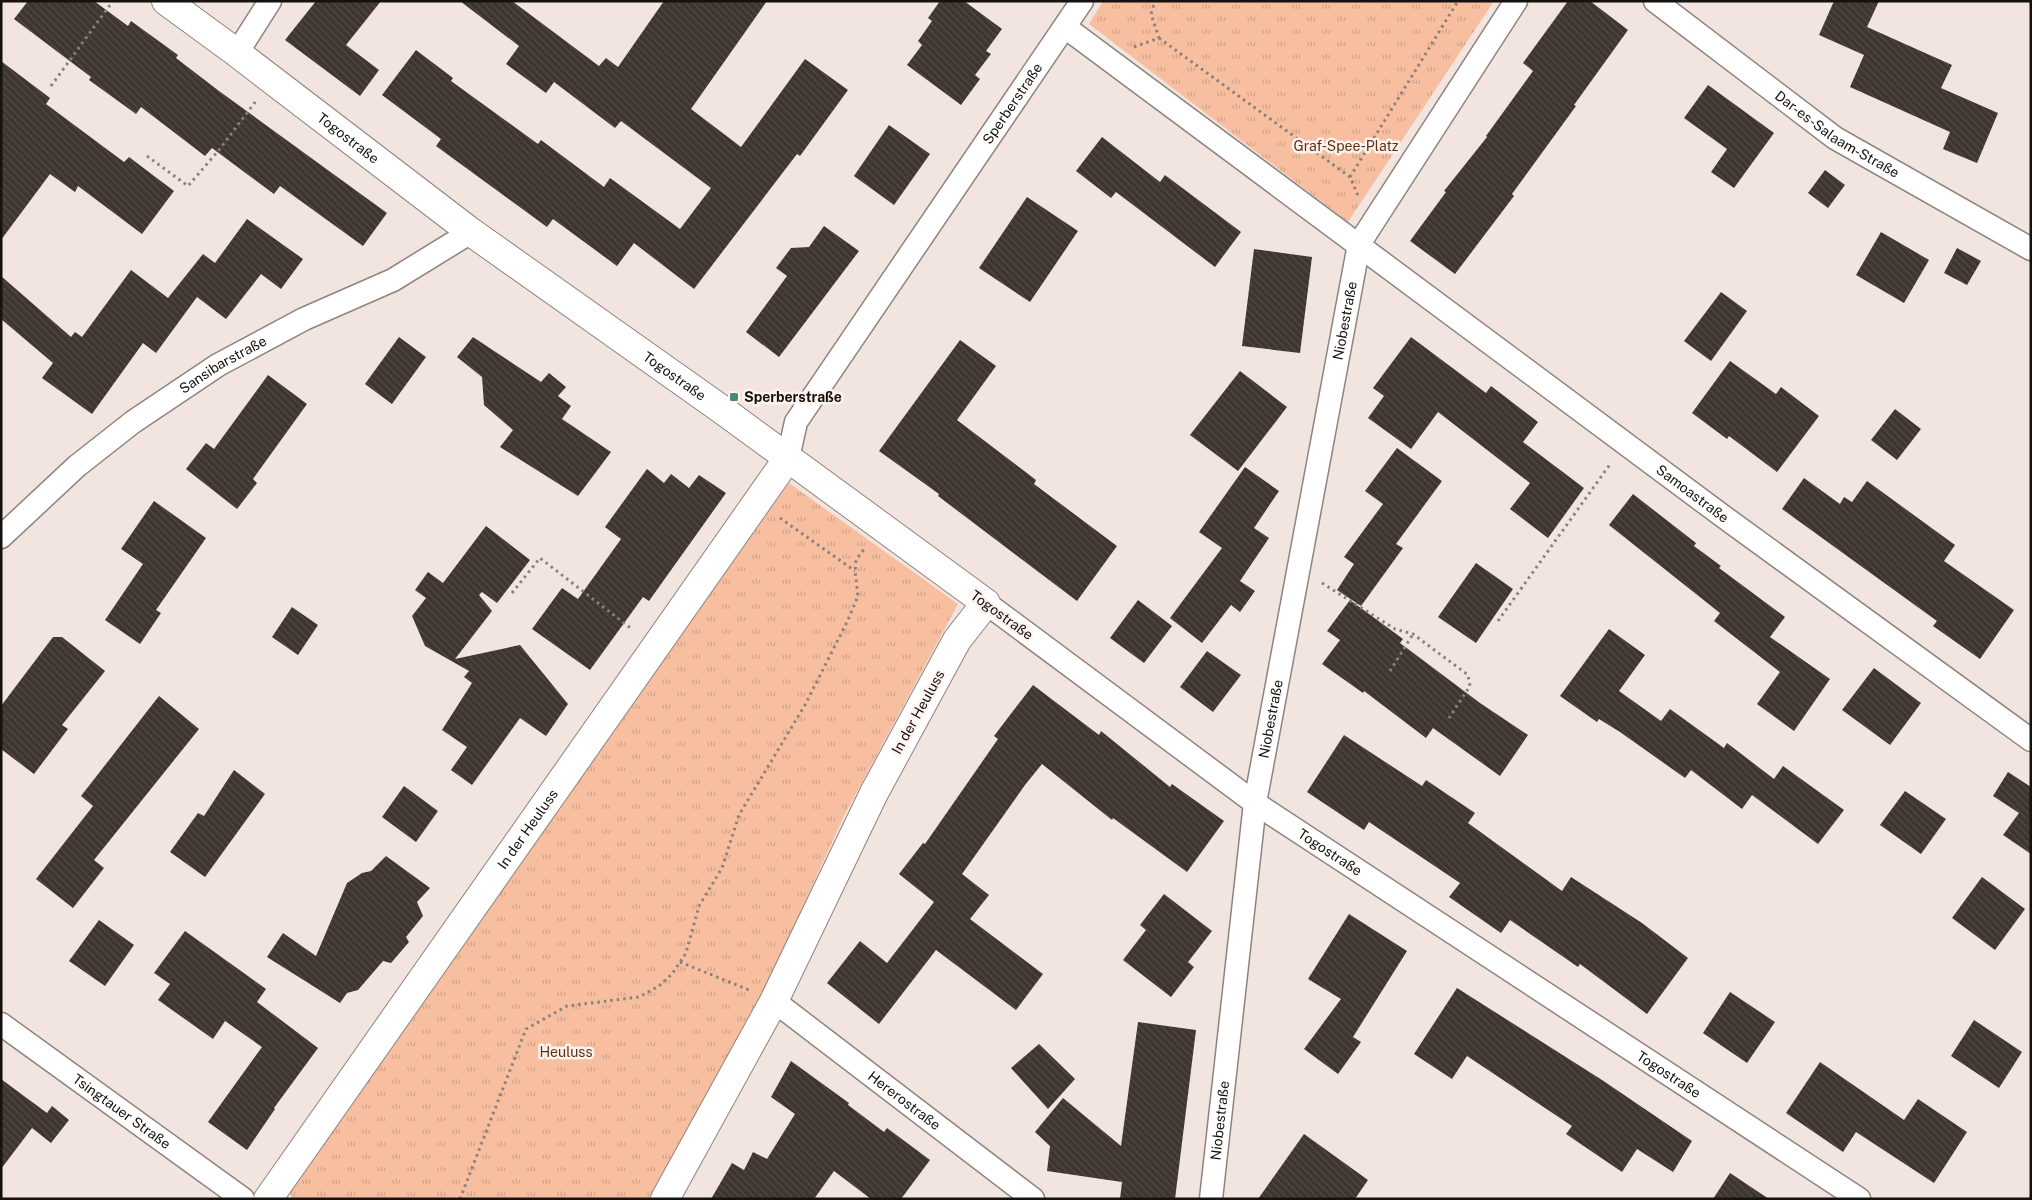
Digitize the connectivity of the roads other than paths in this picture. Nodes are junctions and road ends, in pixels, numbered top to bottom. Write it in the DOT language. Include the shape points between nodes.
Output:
graph roads {
  1 [pos="166,1"];
  2 [pos="270,1"];
  3 [pos="1082,1"];
  4 [pos="1516,1"];
  5 [pos="1655,1"];
  6 [pos="1065,27"];
  7 [pos="237,53"];
  8 [pos="471,232"];
  9 [pos="1362,240"];
  10 [pos="2031,249"];
  11 [pos="788,458"];
  12 [pos="1,537"];
  13 [pos="986,603"];
  14 [pos="2031,740"];
  15 [pos="1255,802"];
  16 [pos="774,1001"];
  17 [pos="1,1024"];
  18 [pos="243,1199"];
  19 [pos="268,1199"];
  20 [pos="665,1199"];
  21 [pos="1033,1199"];
  22 [pos="1211,1199"];
  23 [pos="1859,1199"];
  1 -- 7 [label="street, Togostraße"];
  2 -- 7 [label="street"];
  3 -- 6 [label="street, Sperberstraße"];
  4 -- 9 [label="street"];
  5 -- 10 [label="street, Dar-es-Salaam-Straße" via="1835,138"];
  6 -- 9 [label="street"];
  6 -- 11 [label="street, Sperberstraße" via="796,422"];
  7 -- 8 [label="street, Togostraße"];
  8 -- 11 [label="street, Togostraße"];
  8 -- 12 [label="street, Sansibarstraße" via="393,280 304,320 218,365 133,422 77,466"];
  9 -- 14 [label="street, Samoastraße" via="1626,443"];
  9 -- 15 [label="street, Niobestraße"];
  11 -- 13 [label="street, Togostraße"];
  11 -- 19 [label="street, In der Heuluss"];
  13 -- 15 [label="street, Togostraße"];
  13 -- 16 [label="street, In der Heuluss" via="957,640 874,793"];
  15 -- 22 [label="street, Niobestraße"];
  15 -- 23 [label="street, Togostraße"];
  16 -- 20 [label="street, In der Heuluss"];
  16 -- 21 [label="street, Hererostraße"];
  17 -- 18 [label="street, Tsingtauer Straße"];
}
